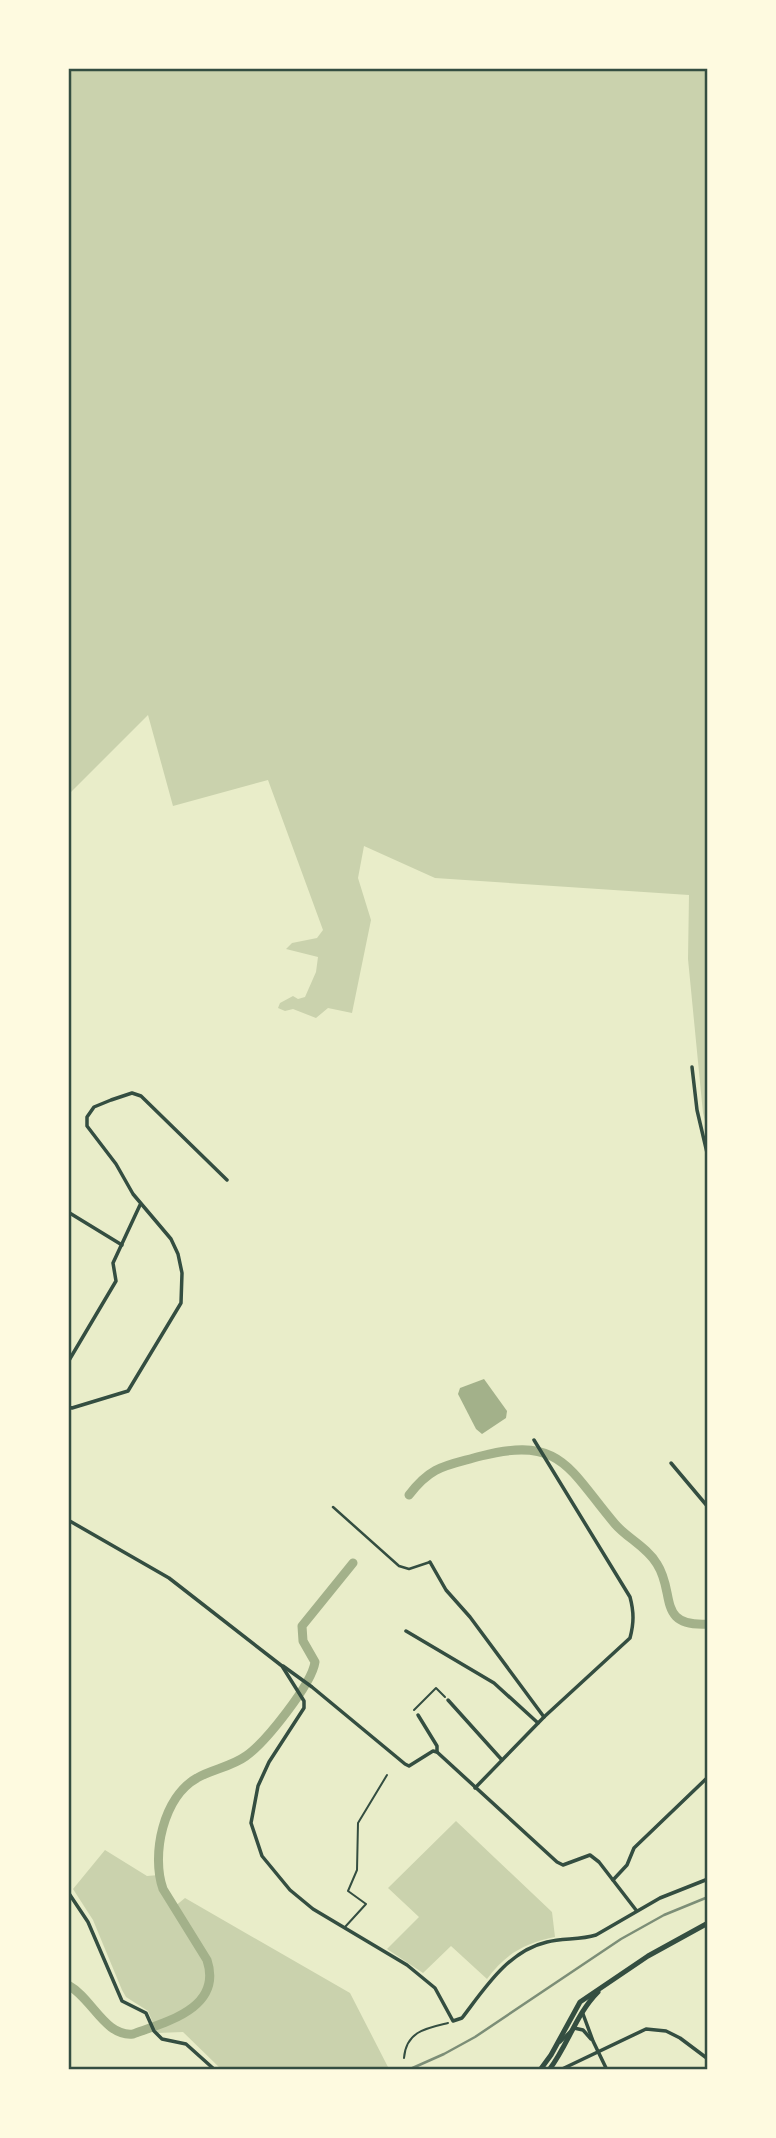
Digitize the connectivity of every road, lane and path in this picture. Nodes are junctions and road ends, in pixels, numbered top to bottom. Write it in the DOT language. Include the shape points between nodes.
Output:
graph roads {
  1 [pos="692,1067"];
  2 [pos="708,1157"];
  3 [pos="227,1180"];
  4 [pos="141,1204"];
  5 [pos="68,1212"];
  6 [pos="121,1245"];
  7 [pos="68,1362"];
  8 [pos="68,1407"];
  9 [pos="534,1440"];
  10 [pos="671,1463"];
  11 [pos="333,1507"];
  12 [pos="708,1507"];
  13 [pos="68,1520"];
  14 [pos="430,1562"];
  15 [pos="406,1631"];
  16 [pos="282,1666"];
  17 [pos="448,1700"];
  18 [pos="418,1715"];
  19 [pos="544,1717"];
  20 [pos="538,1723"];
  21 [pos="436,1752"];
  22 [pos="502,1760"];
  23 [pos="387,1775"];
  24 [pos="708,1777"];
  25 [pos="475,1788"];
  26 [pos="708,1879"];
  27 [pos="613,1880"];
  28 [pos="68,1892"];
  29 [pos="636,1910"];
  30 [pos="708,1925"];
  31 [pos="344,1928"];
  32 [pos="605,1984"];
  33 [pos="584,2008"];
  34 [pos="453,2021"];
  35 [pos="573,2028"];
  36 [pos="593,2041"];
  37 [pos="558,2044"];
  38 [pos="598,2052"];
  39 [pos="551,2055"];
  40 [pos="404,2058"];
  41 [pos="708,2059"];
  42 [pos="551,2068"];
  43 [pos="215,2070"];
  44 [pos="540,2070"];
  45 [pos="559,2070"];
  46 [pos="607,2070"];
  1 -- 2 [label="street"];
  3 -- 4 [label="street" via="141,1096 132,1093 94,1107 87,1126"];
  4 -- 6 [label="street"];
  4 -- 8 [label="street" via="178,1254 181,1303 128,1391"];
  5 -- 6 [label="street"];
  6 -- 7 [label="street" via="113,1263 116,1281"];
  9 -- 19 [label="street" via="630,1597 634,1612 630,1638"];
  10 -- 12 [label="street"];
  11 -- 14 [label="street" via="399,1566 409,1569"];
  13 -- 16 [label="street" via="169,1578"];
  14 -- 19 [label="street" via="446,1590"];
  15 -- 20 [label="street" via="494,1683"];
  16 -- 21 [label="street" via="405,1764"];
  16 -- 31 [label="street" via="304,1708 269,1762 258,1786 251,1823 262,1856 290,1890"];
  17 -- 18 [label="path" via="436,1688 413,1710"];
  17 -- 22 [label="street"];
  18 -- 21 [label="street" via="437,1746"];
  19 -- 20 [label="street"];
  20 -- 22 [label="street"];
  21 -- 25 [label="street"];
  22 -- 25 [label="street"];
  23 -- 31 [label="lane" via="358,1823 357,1870 348,1891 366,1904"];
  24 -- 27 [label="street" via="634,1848"];
  25 -- 27 [label="street" via="556,1862 563,1865 590,1855"];
  26 -- 29 [label="street"];
  27 -- 29 [label="street"];
  28 -- 43 [label="street" via="88,1922 122,2001 146,2013 162,2039 192,2048"];
  29 -- 34 [label="street" via="596,1935 524,1950 462,2018"];
  30 -- 32 [label="main road" via="648,1955"];
  31 -- 34 [label="street" via="407,1965 435,1988"];
  32 -- 33 [label="main road"];
  32 -- 37 [label="main road" via="580,2001"];
  33 -- 35 [label="main road"];
  33 -- 36 [label="street"];
  34 -- 40 [label="path" via="417,2032"];
  35 -- 36 [label="street" via="583,2030"];
  35 -- 37 [label="street"];
  35 -- 42 [label="main road"];
  36 -- 38 [label="street"];
  37 -- 39 [label="main road"];
  38 -- 41 [label="street" via="654,2028 680,2038"];
  38 -- 45 [label="street"];
  38 -- 46 [label="street"];
  39 -- 42 [label="street"];
  39 -- 44 [label="main road"];
  42 -- 45 [label="street"];
}
